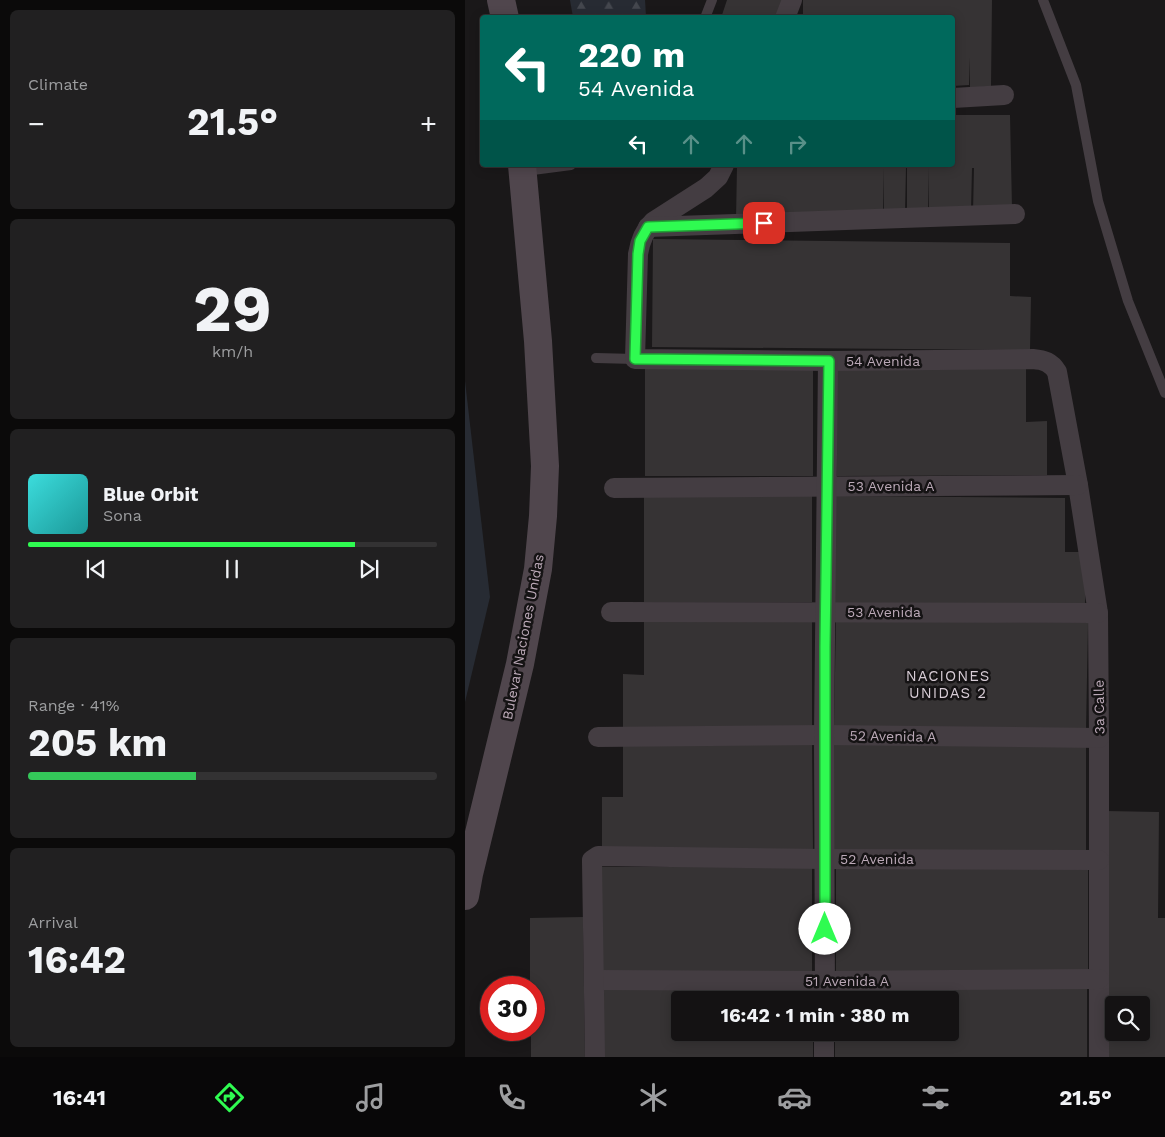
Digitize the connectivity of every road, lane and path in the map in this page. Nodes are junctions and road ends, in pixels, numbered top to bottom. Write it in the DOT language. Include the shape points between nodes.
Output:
graph roads {
  1 [pos="501,0"];
  2 [pos="712,0"];
  3 [pos="792,0"];
  4 [pos="1043,0"];
  5 [pos="504,15"];
  6 [pos="706,15"];
  7 [pos="786,15"];
  8 [pos="1004,95"];
  9 [pos="955,98"];
  10 [pos="538,167"];
  11 [pos="723,167"];
  12 [pos="522,168"];
  13 [pos="1015,214"];
  14 [pos="648,227"];
  15 [pos="595,358"];
  16 [pos="635,359"];
  17 [pos="829,361"];
  18 [pos="1050,363"];
  19 [pos="1165,393"];
  20 [pos="1078,485"];
  21 [pos="827,486"];
  22 [pos="614,488"];
  23 [pos="825,611"];
  24 [pos="611,612"];
  25 [pos="1098,613"];
  26 [pos="824,735"];
  27 [pos="598,737"];
  28 [pos="1099,738"];
  29 [pos="825,859"];
  30 [pos="1099,860"];
  31 [pos="465,896"];
  32 [pos="1099,979"];
  33 [pos="594,980"];
  34 [pos="825,990"];
  35 [pos="824,1041"];
  36 [pos="595,1057"];
  37 [pos="824,1057"];
  38 [pos="1099,1057"];
  1 -- 5 [label="main road"];
  2 -- 6 [label="lane"];
  3 -- 7 [label="street"];
  4 -- 19 [label="lane" via="1076,85 1098,201 1128,301"];
  8 -- 9 [label="street"];
  10 -- 12 [label="lane"];
  11 -- 14 [label="street" via="712,183"];
  12 -- 31 [label="main road, Bulevar Naciones Unidas" via="538,341 545,466 539,569"];
  13 -- 14 [label="street"];
  14 -- 16 [label="street" via="640,241 638,254"];
  15 -- 16 [label="lane, 54 Avenida"];
  16 -- 17 [label="street, 54 Avenida"];
  17 -- 18 [label="street, 54 Avenida" via="1033,359"];
  17 -- 21 [label="street"];
  18 -- 20 [label="street, 3a Calle" via="1057,372"];
  20 -- 21 [label="street, 53 Avenida A"];
  20 -- 25 [label="street, 3a Calle"];
  21 -- 22 [label="street, 53 Avenida A"];
  21 -- 23 [label="street"];
  23 -- 24 [label="street, 53 Avenida"];
  23 -- 25 [label="street, 53 Avenida"];
  23 -- 26 [label="street"];
  25 -- 28 [label="street, 3a Calle"];
  26 -- 27 [label="street, 52 Avenida A"];
  26 -- 28 [label="street, 52 Avenida A"];
  26 -- 29 [label="street"];
  28 -- 30 [label="street, 3a Calle"];
  29 -- 30 [label="street, 52 Avenida"];
  29 -- 33 [label="street, 52 Avenida" via="595,858 592,862"];
  29 -- 34 [label="street"];
  30 -- 32 [label="street, 3a Calle"];
  32 -- 34 [label="street, 51 Avenida A"];
  32 -- 38 [label="street, 3a Calle"];
  33 -- 34 [label="street, 51 Avenida A"];
  33 -- 36 [label="street"];
  35 -- 37 [label="street"];
}
